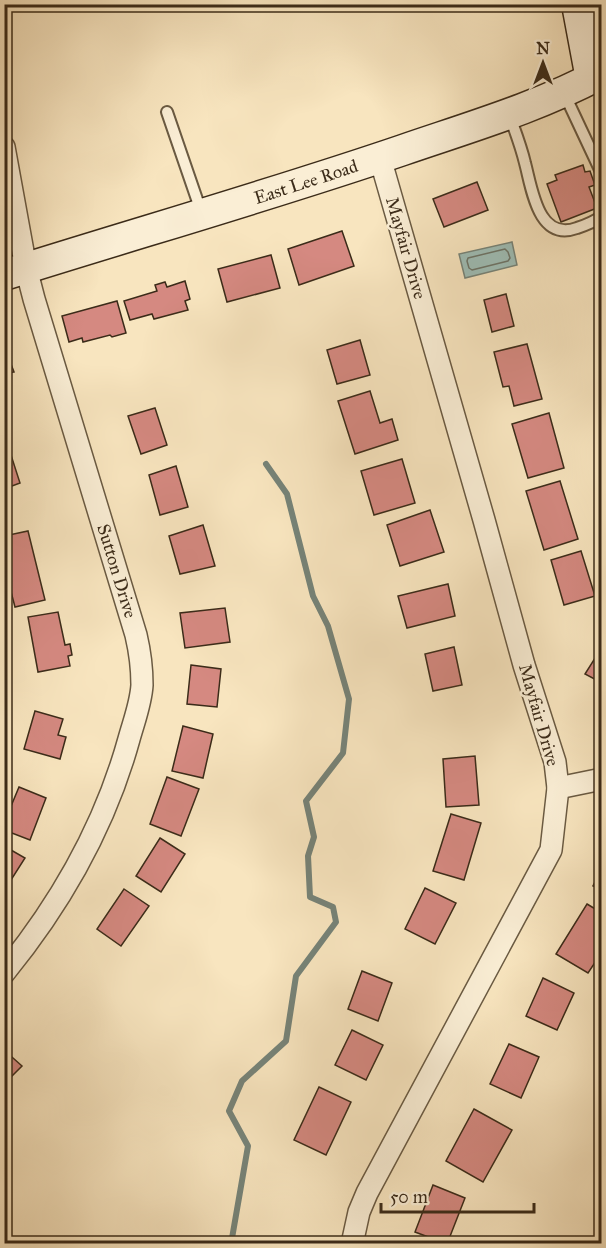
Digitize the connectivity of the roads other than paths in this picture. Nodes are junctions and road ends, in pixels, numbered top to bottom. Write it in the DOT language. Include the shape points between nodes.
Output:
graph roads {
  1 [pos="577,4"];
  2 [pos="596,76"];
  3 [pos="564,92"];
  4 [pos="166,112"];
  5 [pos="509,114"];
  6 [pos="4,147"];
  7 [pos="380,158"];
  8 [pos="602,174"];
  9 [pos="202,214"];
  10 [pos="602,216"];
  11 [pos="15,271"];
  12 [pos="602,779"];
  13 [pos="558,788"];
  14 [pos="4,973"];
  15 [pos="352,1244"];
  1 -- 2 [label="street"];
  2 -- 3 [label="street, East Lee Road"];
  3 -- 5 [label="street, East Lee Road"];
  3 -- 8 [label="lane"];
  4 -- 9 [label="lane"];
  5 -- 7 [label="street, East Lee Road"];
  5 -- 10 [label="lane" via="536,203 553,228 566,232"];
  6 -- 11 [label="street, Sutton Drive"];
  7 -- 9 [label="street, East Lee Road"];
  7 -- 13 [label="street, Mayfair Drive" via="555,762"];
  9 -- 11 [label="street, East Lee Road"];
  11 -- 14 [label="street, Sutton Drive" via="34,298 136,635 142,687 122,765 103,816 69,882"];
  12 -- 13 [label="street"];
  13 -- 15 [label="street, Mayfair Drive" via="550,849 367,1193"];
}
